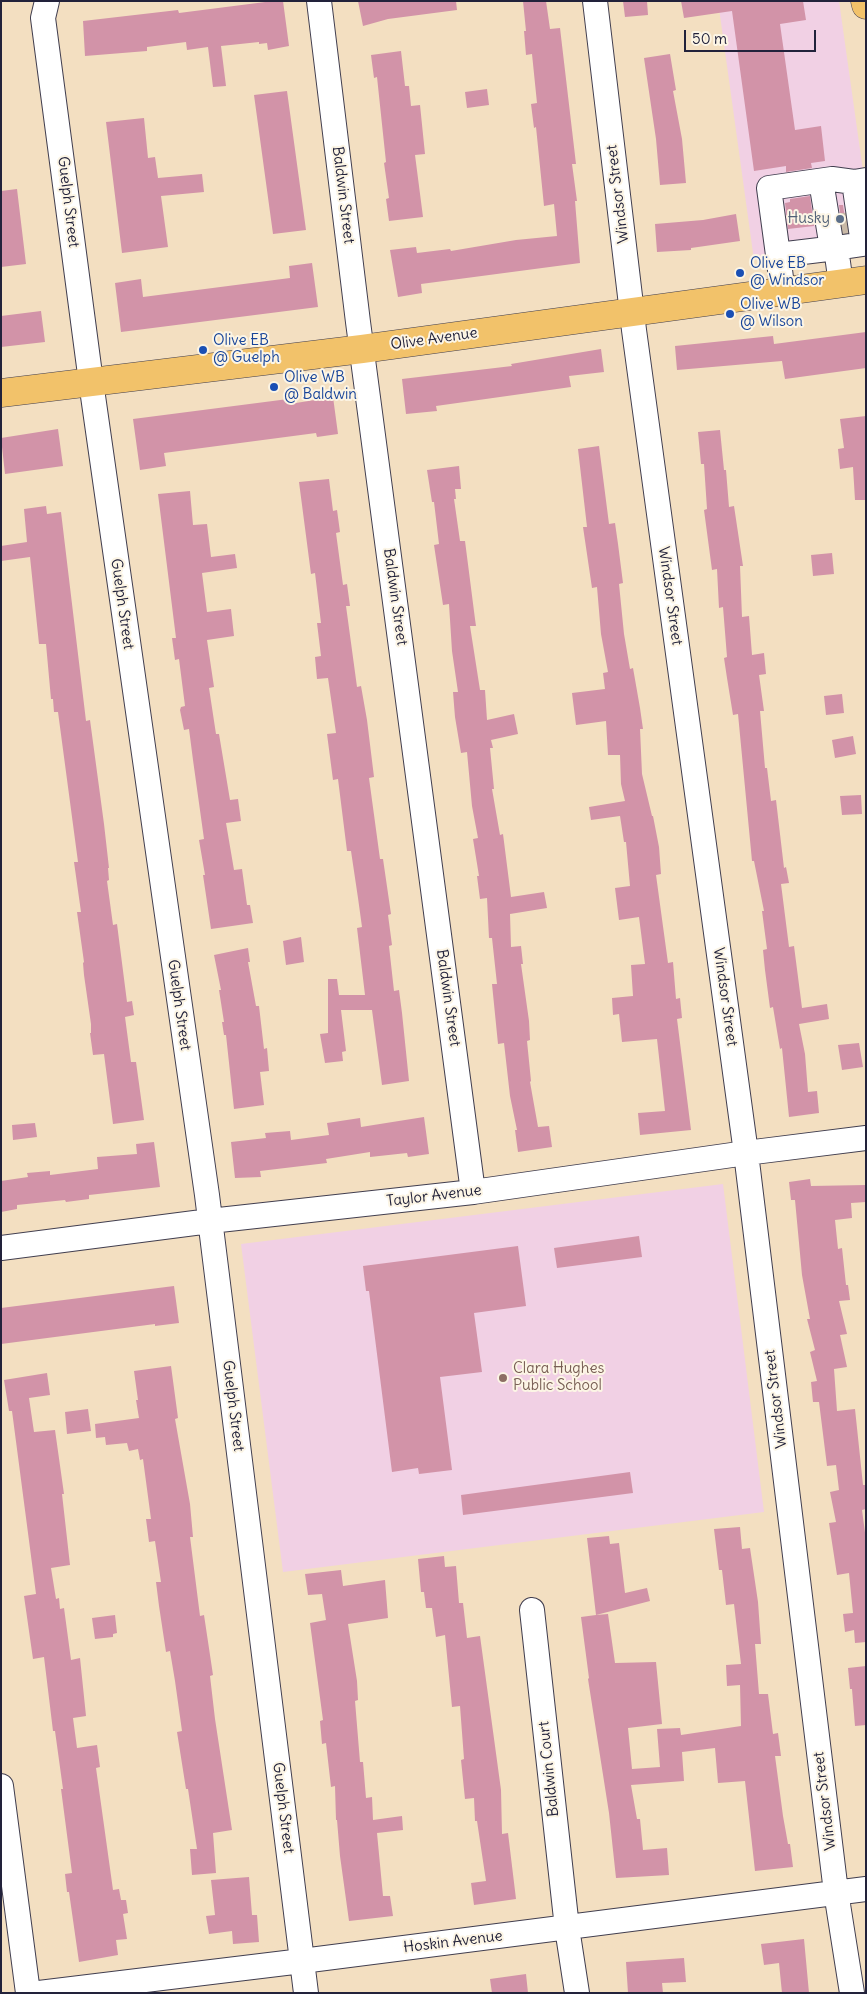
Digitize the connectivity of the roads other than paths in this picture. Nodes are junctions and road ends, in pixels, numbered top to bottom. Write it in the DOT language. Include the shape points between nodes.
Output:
graph roads {
  1 [pos="319,1"];
  2 [pos="595,1"];
  3 [pos="45,10"];
  4 [pos="821,181"];
  5 [pos="860,181"];
  6 [pos="841,233"];
  7 [pos="778,255"];
  8 [pos="853,282"];
  9 [pos="783,293"];
  10 [pos="632,312"];
  11 [pos="362,349"];
  12 [pos="91,382"];
  13 [pos="1,393"];
  14 [pos="866,1138"];
  15 [pos="746,1153"];
  16 [pos="473,1192"];
  17 [pos="210,1221"];
  18 [pos="1,1248"];
  19 [pos="532,1610"];
  20 [pos="1,1786"];
  21 [pos="866,1889"];
  22 [pos="836,1892"];
  23 [pos="567,1928"];
  24 [pos="302,1961"];
  25 [pos="28,1993"];
  26 [pos="39,1993"];
  27 [pos="306,1993"];
  28 [pos="577,1993"];
  29 [pos="852,1993"];
  1 -- 11 [label="street, Baldwin Street"];
  2 -- 10 [label="street, Windsor Street"];
  3 -- 12 [label="street, Guelph Street"];
  4 -- 5 [label="street"];
  4 -- 6 [label="street"];
  4 -- 7 [label="street" via="769,188"];
  5 -- 6 [label="street"];
  6 -- 7 [label="street"];
  6 -- 8 [label="street"];
  7 -- 9 [label="street"];
  8 -- 9 [label="main road, Olive Avenue"];
  9 -- 10 [label="main road, Olive Avenue"];
  10 -- 11 [label="main road, Olive Avenue"];
  10 -- 15 [label="street, Windsor Street"];
  11 -- 12 [label="main road, Olive Avenue"];
  11 -- 16 [label="street, Baldwin Street"];
  12 -- 13 [label="main road, Olive Avenue"];
  12 -- 17 [label="street, Guelph Street"];
  14 -- 15 [label="street, Taylor Avenue"];
  15 -- 16 [label="street, Taylor Avenue"];
  15 -- 22 [label="street, Windsor Street"];
  16 -- 17 [label="street, Taylor Avenue"];
  17 -- 18 [label="street, Taylor Avenue"];
  17 -- 24 [label="street, Guelph Street"];
  19 -- 23 [label="street, Baldwin Court"];
  20 -- 25 [label="street"];
  21 -- 22 [label="street, Hoskin Avenue"];
  22 -- 23 [label="street, Hoskin Avenue"];
  22 -- 29 [label="street, Windsor Street"];
  23 -- 24 [label="street, Hoskin Avenue"];
  23 -- 28 [label="street"];
  24 -- 26 [label="street, Hoskin Avenue"];
  24 -- 27 [label="street, Guelph Street"];
}
